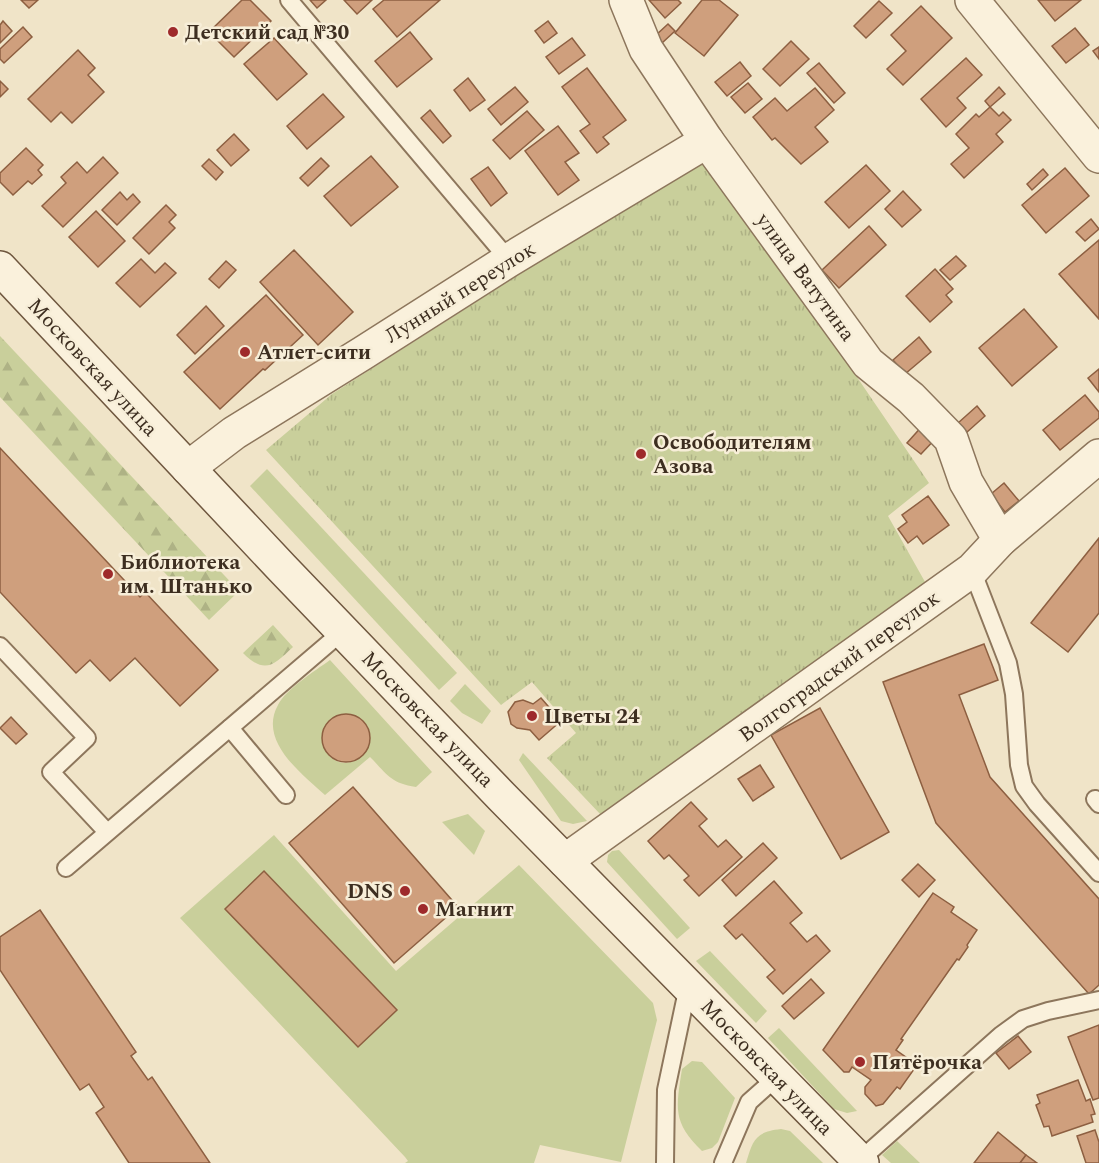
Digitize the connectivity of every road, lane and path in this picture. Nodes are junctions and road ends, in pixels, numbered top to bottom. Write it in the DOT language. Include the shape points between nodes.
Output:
graph roads {
  1 [pos="289,0"];
  2 [pos="626,0"];
  3 [pos="972,0"];
  4 [pos="707,141"];
  5 [pos="1099,156"];
  6 [pos="509,260"];
  7 [pos="0,268"];
  8 [pos="1099,456"];
  9 [pos="188,468"];
  10 [pos="1000,540"];
  11 [pos="972,570"];
  12 [pos="343,631"];
  13 [pos="0,646"];
  14 [pos="230,728"];
  15 [pos="286,795"];
  16 [pos="107,832"];
  17 [pos="566,861"];
  18 [pos="66,868"];
  19 [pos="1099,873"];
  20 [pos="688,986"];
  21 [pos="1099,1000"];
  22 [pos="777,1077"];
  23 [pos="861,1162"];
  24 [pos="665,1163"];
  25 [pos="723,1163"];
  1 -- 6 [label="lane"];
  2 -- 4 [label="street, улица Ватутина" via="646,49"];
  3 -- 5 [label="street"];
  4 -- 6 [label="street, Лунный переулок"];
  4 -- 10 [label="street, улица Ватутина" via="868,363 951,439 966,482"];
  6 -- 9 [label="street, Лунный переулок" via="234,433"];
  7 -- 9 [label="street, Московская улица"];
  8 -- 10 [label="street, Волгоградский переулок"];
  9 -- 12 [label="street, Московская улица"];
  10 -- 11 [label="street, Волгоградский переулок"];
  11 -- 17 [label="street, Волгоградский переулок"];
  11 -- 19 [label="lane" via="1010,670 1024,786"];
  12 -- 14 [label="lane"];
  12 -- 17 [label="street, Московская улица"];
  13 -- 16 [label="lane" via="87,738 51,772"];
  14 -- 15 [label="lane"];
  14 -- 16 [label="lane"];
  16 -- 18 [label="lane"];
  17 -- 20 [label="street, Московская улица"];
  20 -- 22 [label="street, Московская улица"];
  20 -- 24 [label="lane" via="666,1090"];
  21 -- 23 [label="lane" via="1023,1019"];
  22 -- 23 [label="street, Московская улица"];
  22 -- 25 [label="lane" via="749,1102"];
}
